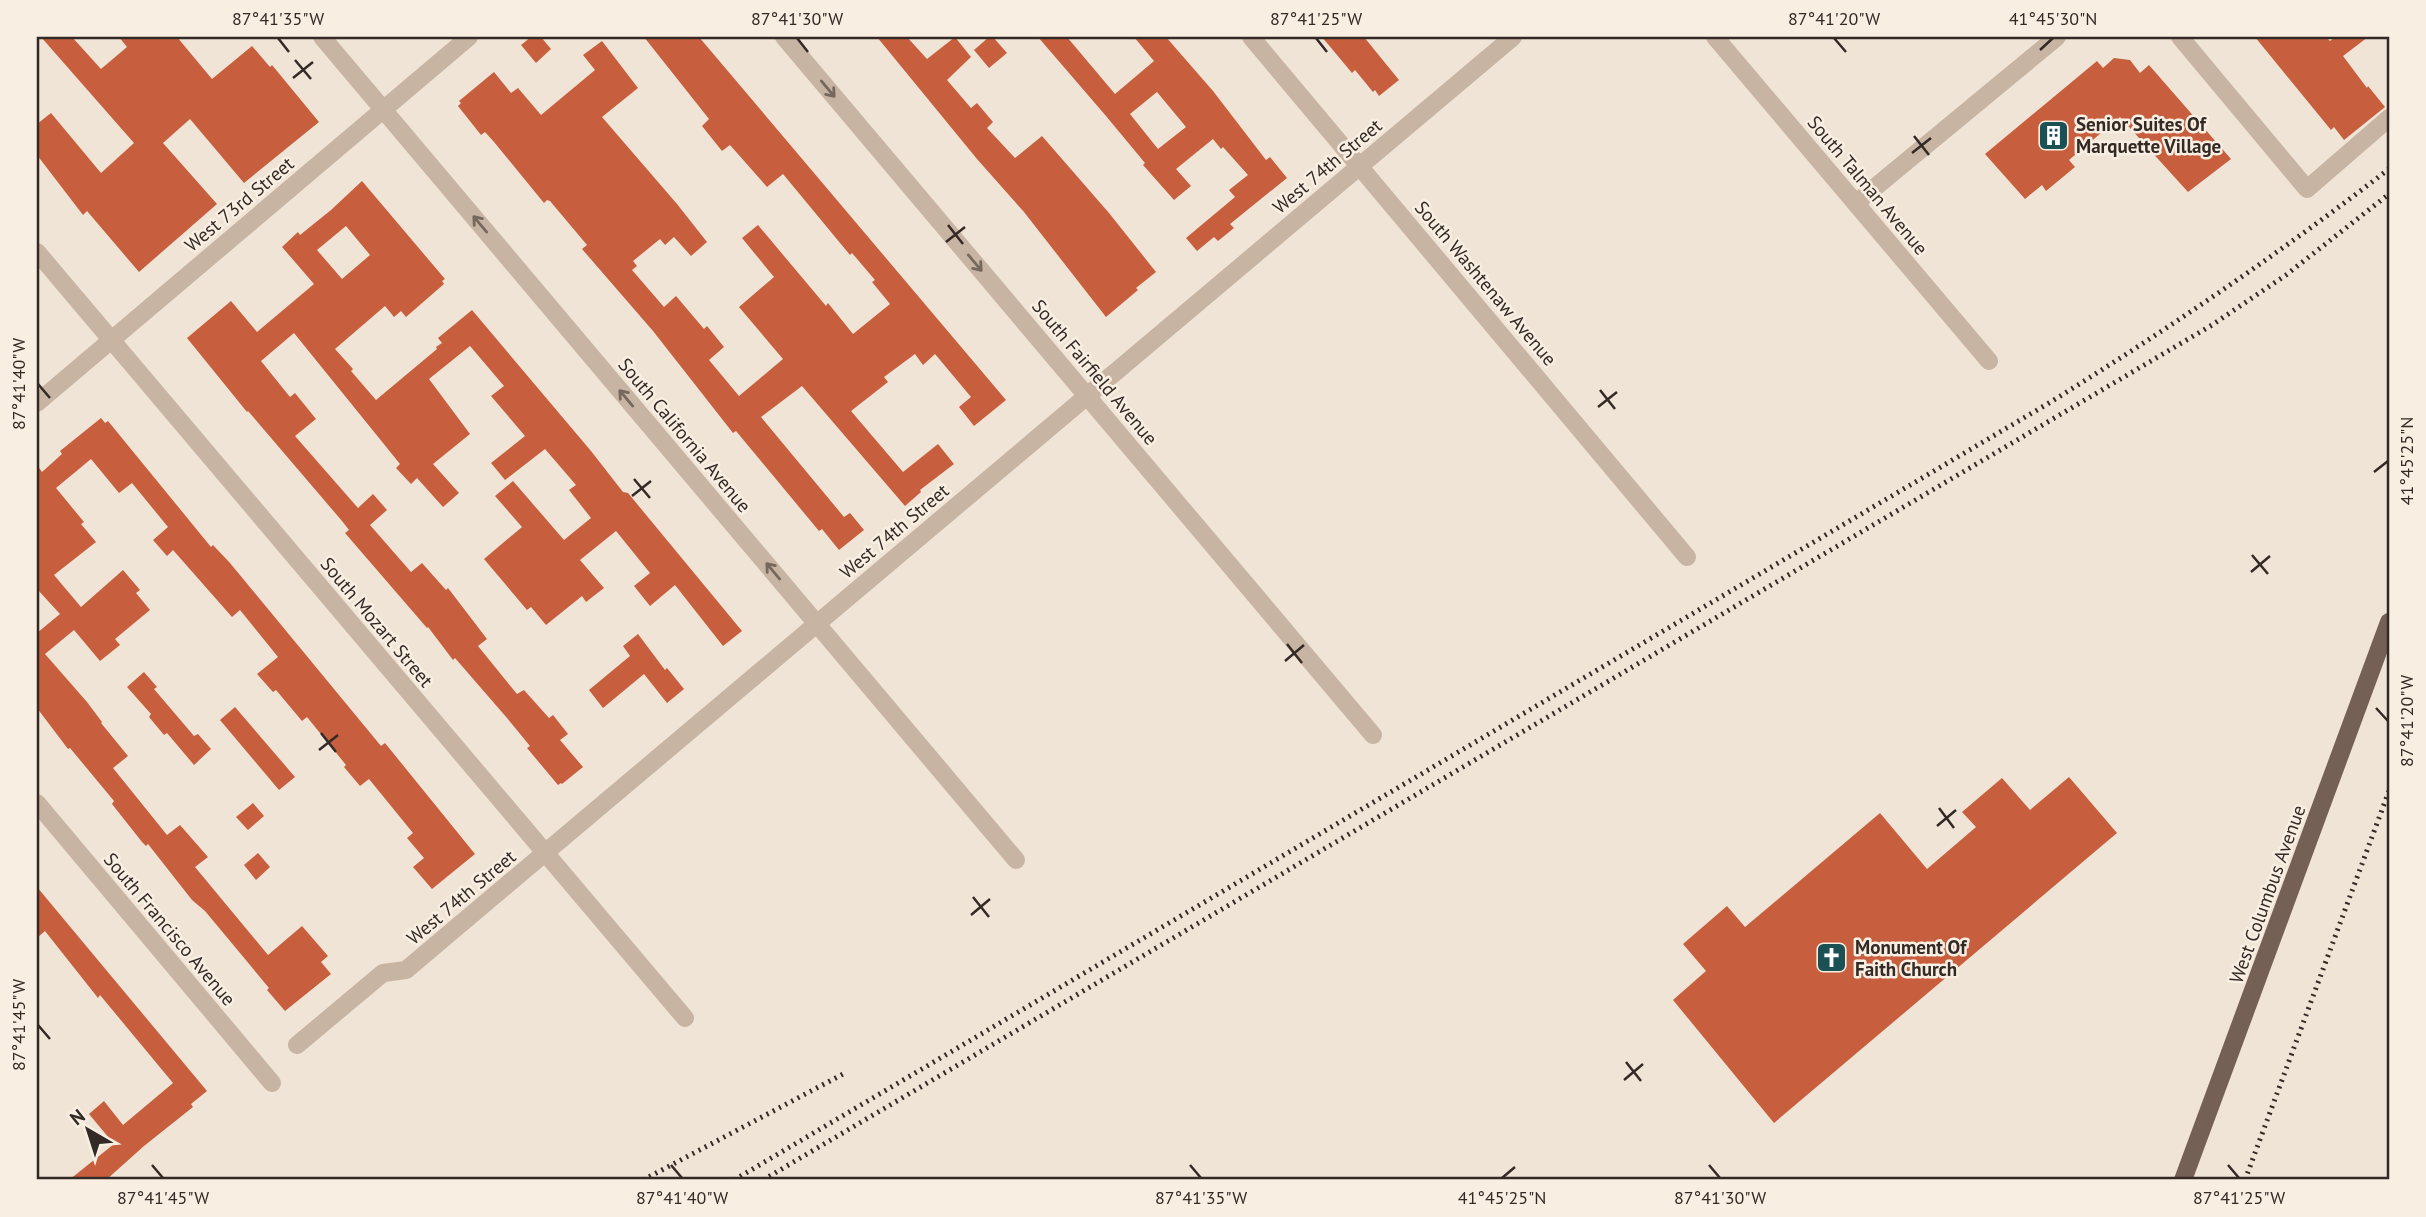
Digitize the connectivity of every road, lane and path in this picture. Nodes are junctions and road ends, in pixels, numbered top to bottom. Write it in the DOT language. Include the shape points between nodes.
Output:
graph roads {
  1 [pos="322,37"];
  2 [pos="469,37"];
  3 [pos="784,37"];
  4 [pos="1251,37"];
  5 [pos="1513,37"];
  6 [pos="1715,37"];
  7 [pos="2057,37"];
  8 [pos="2180,37"];
  9 [pos="383,110"];
  10 [pos="2389,118"];
  11 [pos="1360,166"];
  12 [pos="1856,203"];
  13 [pos="37,252"];
  14 [pos="111,340"];
  15 [pos="1989,361"];
  16 [pos="1087,396"];
  17 [pos="37,402"];
  18 [pos="1687,557"];
  19 [pos="2389,622"];
  20 [pos="817,624"];
  21 [pos="1373,735"];
  22 [pos="37,803"];
  23 [pos="545,853"];
  24 [pos="1016,860"];
  25 [pos="685,1018"];
  26 [pos="297,1045"];
  27 [pos="272,1083"];
  28 [pos="2183,1180"];
  1 -- 9 [label="street, South California Avenue"];
  2 -- 9 [label="street, West 73rd Street"];
  3 -- 16 [label="street, South Fairfield Avenue, one-way"];
  4 -- 11 [label="street, South Washtenaw Avenue"];
  5 -- 11 [label="street, West 74th Street"];
  6 -- 12 [label="street, South Talman Avenue"];
  7 -- 12 [label="street"];
  8 -- 10 [label="street" via="2307,189"];
  9 -- 14 [label="street, West 73rd Street"];
  20 -- 9 [label="street, South California Avenue, one-way"];
  11 -- 16 [label="street, West 74th Street"];
  11 -- 18 [label="street, South Washtenaw Avenue"];
  12 -- 15 [label="street, South Talman Avenue"];
  13 -- 14 [label="street, South Mozart Street"];
  14 -- 17 [label="street, West 73rd Street"];
  14 -- 23 [label="street, South Mozart Street"];
  16 -- 20 [label="street, West 74th Street"];
  16 -- 21 [label="street, South Fairfield Avenue"];
  19 -- 28 [label="main road, West Columbus Avenue"];
  20 -- 23 [label="street, West 74th Street"];
  20 -- 24 [label="street, South California Avenue"];
  22 -- 27 [label="street, South Francisco Avenue"];
  23 -- 25 [label="street, South Mozart Street"];
  23 -- 26 [label="street, West 74th Street" via="406,970 383,972"];
}
